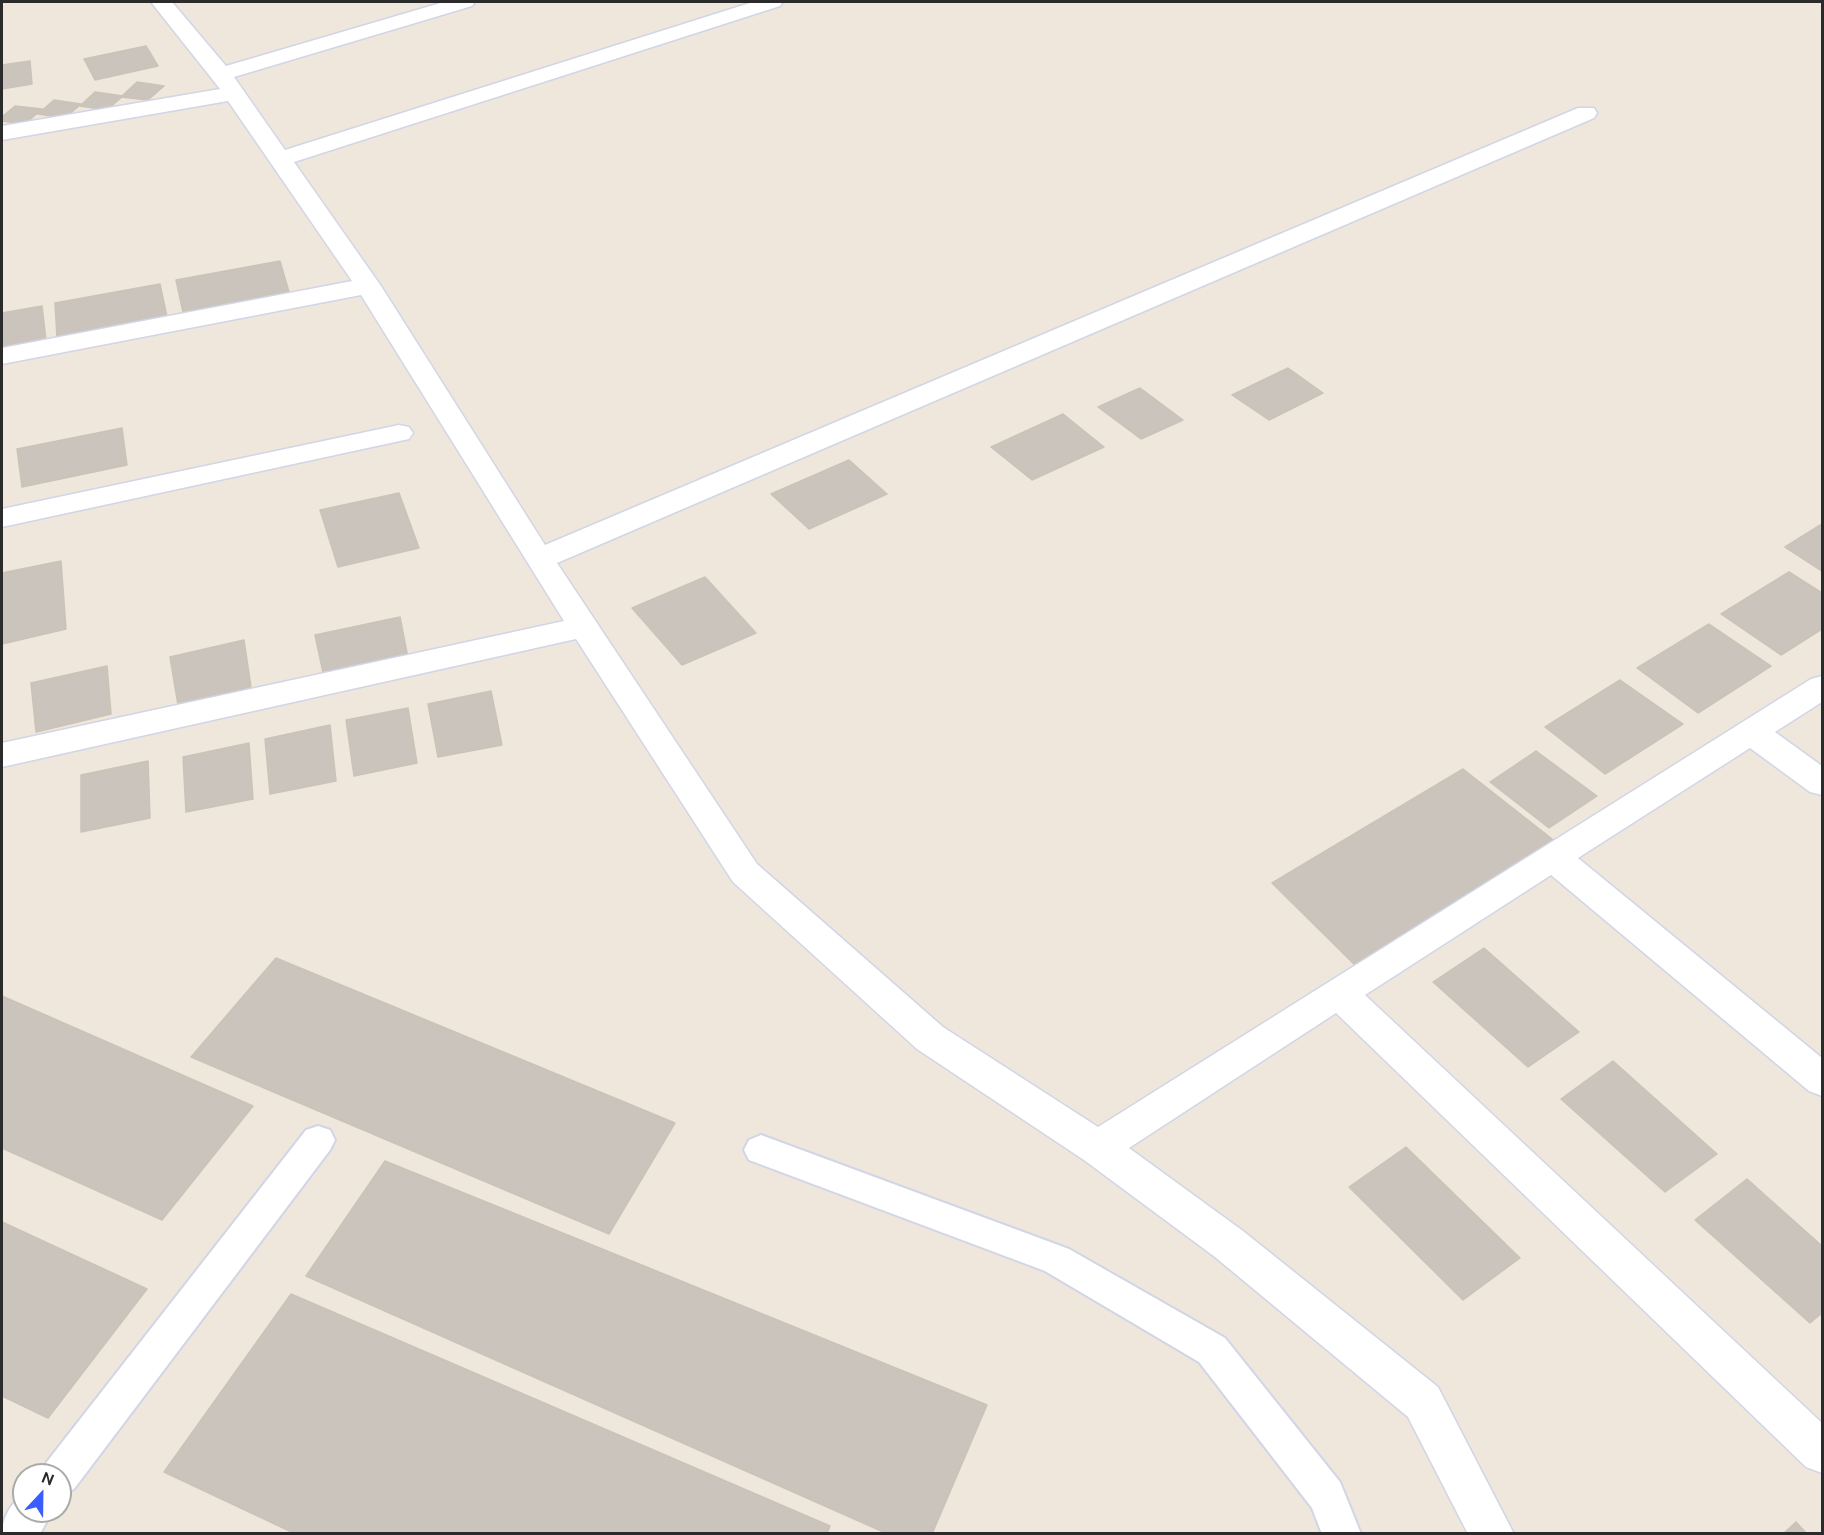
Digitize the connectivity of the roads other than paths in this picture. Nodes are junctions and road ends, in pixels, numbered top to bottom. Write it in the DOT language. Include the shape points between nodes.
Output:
graph roads {
  1 [pos="161,2"];
  2 [pos="465,2"];
  3 [pos="773,2"];
  4 [pos="228,84"];
  5 [pos="1586,113"];
  6 [pos="2,133"];
  7 [pos="282,158"];
  8 [pos="368,286"];
  9 [pos="2,356"];
  10 [pos="399,433"];
  11 [pos="2,518"];
  12 [pos="539,559"];
  13 [pos="584,627"];
  14 [pos="1822,687"];
  15 [pos="1751,732"];
  16 [pos="2,755"];
  17 [pos="1822,783"];
  18 [pos="1554,858"];
  19 [pos="1339,993"];
  20 [pos="1822,1080"];
  21 [pos="318,1140"];
  22 [pos="1098,1148"];
  23 [pos="761,1150"];
  24 [pos="1822,1452"];
  25 [pos="70,1463"];
  26 [pos="1342,1533"];
  27 [pos="1492,1533"];
  1 -- 4 [label="street"];
  2 -- 4 [label="street"];
  3 -- 7 [label="street"];
  4 -- 6 [label="street"];
  4 -- 7 [label="street"];
  5 -- 12 [label="street"];
  7 -- 8 [label="street"];
  8 -- 9 [label="street"];
  8 -- 12 [label="street"];
  10 -- 11 [label="street"];
  12 -- 13 [label="street"];
  13 -- 16 [label="street"];
  13 -- 22 [label="street" via="745,873 930,1038"];
  14 -- 15 [label="street"];
  15 -- 17 [label="street"];
  15 -- 18 [label="street"];
  18 -- 19 [label="street"];
  18 -- 20 [label="street"];
  19 -- 22 [label="street"];
  19 -- 24 [label="street"];
  21 -- 25 [label="lane"];
  22 -- 27 [label="street" via="1229,1244 1424,1402"];
  23 -- 26 [label="lane" via="1057,1260 1212,1350 1326,1495"];
}
